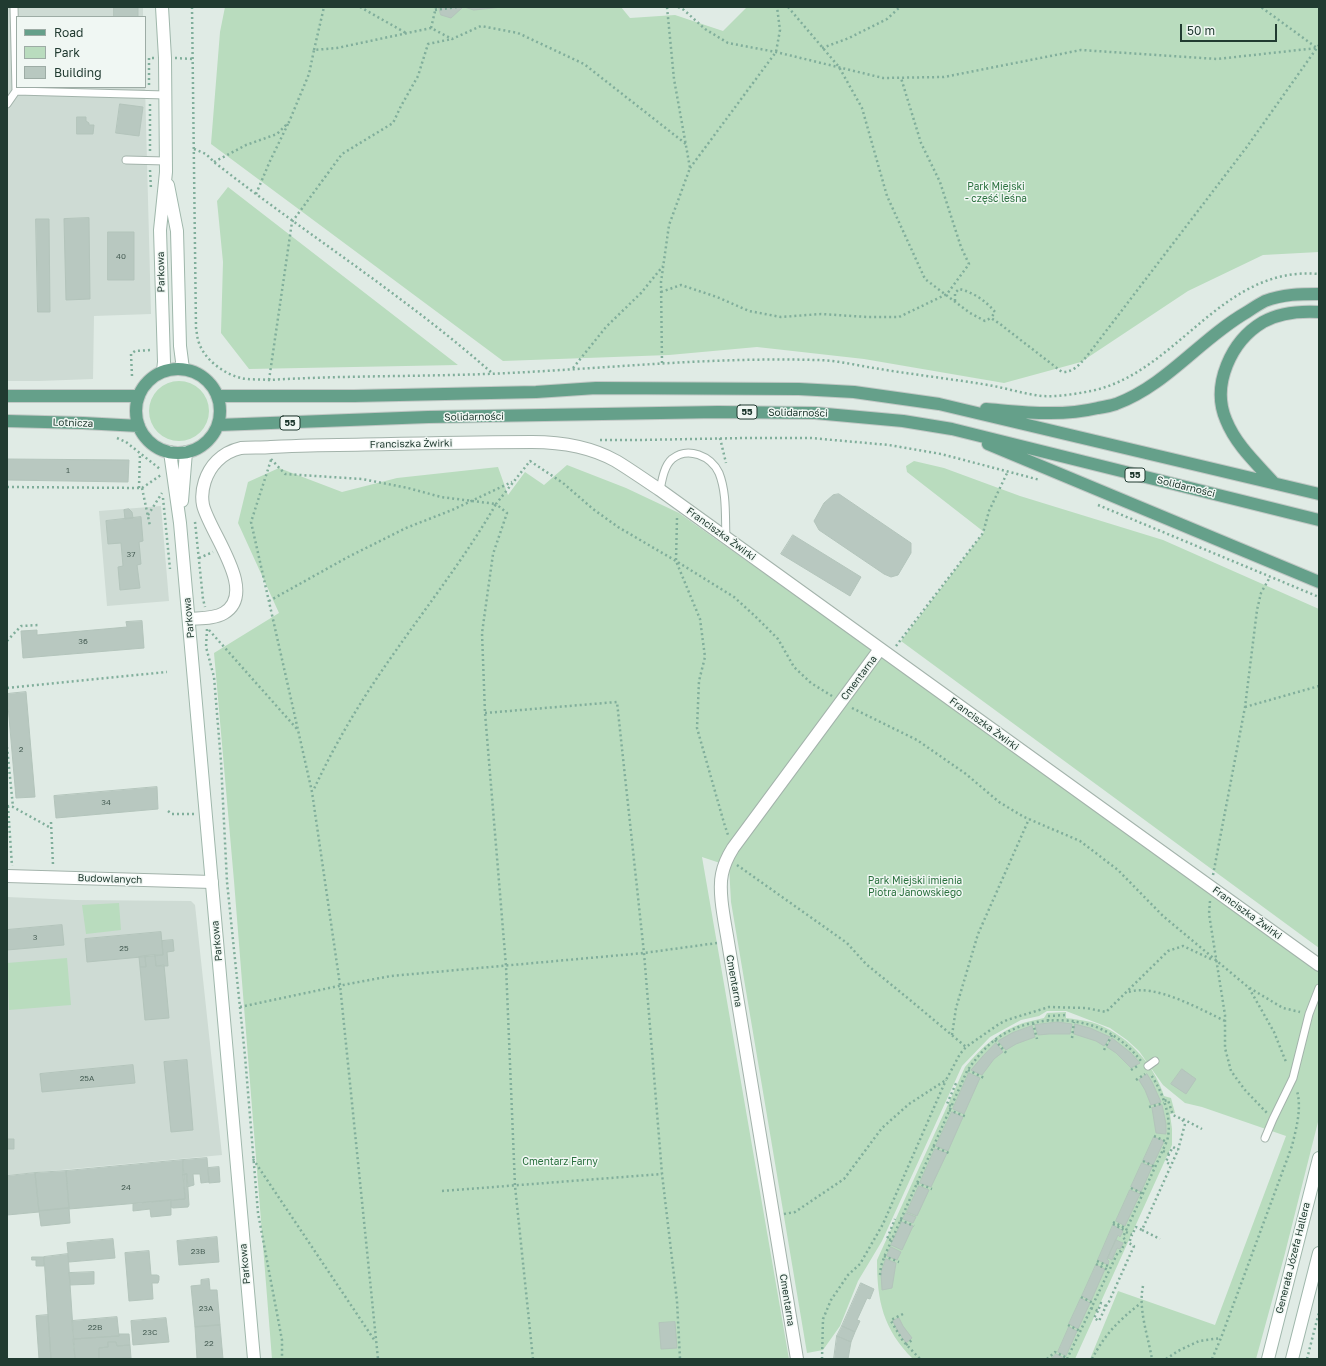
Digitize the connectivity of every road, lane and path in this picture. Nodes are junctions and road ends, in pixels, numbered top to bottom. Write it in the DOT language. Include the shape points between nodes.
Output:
graph roads {
  1 [pos="14,7"];
  2 [pos="162,7"];
  3 [pos="192,7"];
  4 [pos="324,7"];
  5 [pos="360,7"];
  6 [pos="456,7"];
  7 [pos="667,7"];
  8 [pos="678,7"];
  9 [pos="777,7"];
  10 [pos="788,7"];
  11 [pos="900,7"];
  12 [pos="1261,7"];
  13 [pos="435,8"];
  14 [pos="431,28"];
  15 [pos="407,33"];
  16 [pos="452,39"];
  17 [pos="1318,47"];
  18 [pos="822,48"];
  19 [pos="314,50"];
  20 [pos="776,52"];
  21 [pos="839,67"];
  22 [pos="901,78"];
  23 [pos="16,91"];
  24 [pos="166,95"];
  25 [pos="7,104"];
  26 [pos="289,122"];
  27 [pos="686,144"];
  28 [pos="194,149"];
  29 [pos="126,160"];
  30 [pos="214,162"];
  31 [pos="166,167"];
  32 [pos="690,168"];
  33 [pos="256,194"];
  34 [pos="292,222"];
  35 [pos="663,266"];
  36 [pos="1319,274"];
  37 [pos="661,292"];
  38 [pos="947,294"];
  39 [pos="1319,294"];
  40 [pos="955,301"];
  41 [pos="1319,312"];
  42 [pos="991,318"];
  43 [pos="151,351"];
  44 [pos="662,363"];
  45 [pos="183,369"];
  46 [pos="572,369"];
  47 [pos="163,371"];
  48 [pos="492,374"];
  49 [pos="132,376"];
  50 [pos="268,380"];
  51 [pos="7,396"];
  52 [pos="139,396"];
  53 [pos="218,396"];
  54 [pos="939,404"];
  55 [pos="7,421"];
  56 [pos="218,425"];
  57 [pos="139,426"];
  58 [pos="952,429"];
  59 [pos="114,436"];
  60 [pos="593,439"];
  61 [pos="272,447"];
  62 [pos="170,452"];
  63 [pos="186,452"];
  64 [pos="140,453"];
  65 [pos="271,460"];
  66 [pos="1008,472"];
  67 [pos="160,476"];
  68 [pos="161,482"];
  69 [pos="514,482"];
  70 [pos="1274,482"];
  71 [pos="1046,483"];
  72 [pos="7,487"];
  73 [pos="141,488"];
  74 [pos="162,488"];
  75 [pos="660,490"];
  76 [pos="162,493"];
  77 [pos="1319,494"];
  78 [pos="472,501"];
  79 [pos="678,503"];
  80 [pos="496,504"];
  81 [pos="1095,504"];
  82 [pos="148,516"];
  83 [pos="195,517"];
  84 [pos="1319,520"];
  85 [pos="180,522"];
  86 [pos="150,526"];
  87 [pos="726,538"];
  88 [pos="676,560"];
  89 [pos="171,573"];
  90 [pos="1270,577"];
  91 [pos="1319,582"];
  92 [pos="1319,597"];
  93 [pos="268,602"];
  94 [pos="189,619"];
  95 [pos="207,623"];
  96 [pos="39,625"];
  97 [pos="7,641"];
  98 [pos="885,652"];
  99 [pos="167,672"];
  100 [pos="1319,686"];
  101 [pos="7,688"];
  102 [pos="841,702"];
  103 [pos="1245,707"];
  104 [pos="486,713"];
  105 [pos="299,731"];
  106 [pos="7,747"];
  107 [pos="312,792"];
  108 [pos="8,806"];
  109 [pos="13,807"];
  110 [pos="168,811"];
  111 [pos="197,814"];
  112 [pos="1028,819"];
  113 [pos="51,822"];
  114 [pos="52,828"];
  115 [pos="730,853"];
  116 [pos="10,876"];
  117 [pos="53,877"];
  118 [pos="212,882"];
  119 [pos="1211,887"];
  120 [pos="728,942"];
  121 [pos="644,953"];
  122 [pos="1217,962"];
  123 [pos="1319,965"];
  124 [pos="506,966"];
  125 [pos="340,985"];
  126 [pos="1248,987"];
  127 [pos="1319,988"];
  128 [pos="1126,993"];
  129 [pos="240,1007"];
  130 [pos="1309,1014"];
  131 [pos="1067,1015"];
  132 [pos="1048,1021"];
  133 [pos="1225,1021"];
  134 [pos="1074,1022"];
  135 [pos="1033,1023"];
  136 [pos="1112,1035"];
  137 [pos="952,1036"];
  138 [pos="1072,1038"];
  139 [pos="1037,1039"];
  140 [pos="995,1040"];
  141 [pos="966,1047"];
  142 [pos="1104,1050"];
  143 [pos="1007,1054"];
  144 [pos="1155,1061"];
  145 [pos="1145,1067"];
  146 [pos="968,1070"];
  147 [pos="1131,1070"];
  148 [pos="984,1078"];
  149 [pos="1293,1078"];
  150 [pos="946,1080"];
  151 [pos="1136,1080"];
  152 [pos="957,1081"];
  153 [pos="1164,1102"];
  154 [pos="951,1106"];
  155 [pos="1149,1107"];
  156 [pos="949,1110"];
  157 [pos="967,1117"];
  158 [pos="1182,1119"];
  159 [pos="1273,1119"];
  160 [pos="1202,1129"];
  161 [pos="1154,1136"];
  162 [pos="1265,1138"];
  163 [pos="1167,1142"];
  164 [pos="933,1146"];
  165 [pos="1178,1150"];
  166 [pos="1163,1151"];
  167 [pos="951,1154"];
  168 [pos="1169,1154"];
  169 [pos="1319,1158"];
  170 [pos="253,1159"];
  171 [pos="1143,1161"];
  172 [pos="1171,1165"];
  173 [pos="1155,1167"];
  174 [pos="662,1174"];
  175 [pos="917,1183"];
  176 [pos="515,1186"];
  177 [pos="1131,1188"];
  178 [pos="932,1189"];
  179 [pos="442,1191"];
  180 [pos="1143,1194"];
  181 [pos="774,1216"];
  182 [pos="895,1219"];
  183 [pos="900,1220"];
  184 [pos="1113,1223"];
  185 [pos="914,1226"];
  186 [pos="1126,1230"];
  187 [pos="1142,1230"];
  188 [pos="1132,1235"];
  189 [pos="1160,1239"];
  190 [pos="891,1240"];
  191 [pos="1319,1253"];
  192 [pos="884,1256"];
  193 [pos="899,1262"];
  194 [pos="1097,1262"];
  195 [pos="1109,1269"];
  196 [pos="880,1275"];
  197 [pos="1143,1286"];
  198 [pos="1081,1297"];
  199 [pos="1141,1302"];
  200 [pos="1093,1303"];
  201 [pos="1106,1306"];
  202 [pos="1091,1308"];
  203 [pos="1098,1311"];
  204 [pos="1319,1312"];
  205 [pos="903,1314"];
  206 [pos="1068,1325"];
  207 [pos="1080,1331"];
  208 [pos="1221,1338"];
  209 [pos="913,1339"];
  210 [pos="376,1343"];
  211 [pos="906,1344"];
  212 [pos="254,1359"];
  213 [pos="282,1359"];
  214 [pos="378,1359"];
  215 [pos="534,1359"];
  216 [pos="680,1359"];
  217 [pos="797,1359"];
  218 [pos="822,1359"];
  219 [pos="920,1359"];
  220 [pos="1047,1359"];
  221 [pos="1067,1359"];
  222 [pos="1092,1359"];
  223 [pos="1152,1359"];
  224 [pos="1166,1359"];
  225 [pos="1212,1359"];
  226 [pos="1268,1359"];
  227 [pos="1292,1359"];
  228 [pos="1307,1359"];
  1 -- 23 [label="lane"];
  2 -- 24 [label="street, Parkowa"];
  3 -- 28 [label="path"];
  4 -- 19 [label="path"];
  5 -- 15 [label="path"];
  6 -- 13 [label="path"];
  7 -- 27 [label="path" via="674,79"];
  8 -- 20 [label="path" via="705,29 728,43"];
  9 -- 20 [label="path" via="780,30"];
  10 -- 18 [label="path"];
  11 -- 18 [label="path" via="887,19"];
  12 -- 17 [label="path"];
  13 -- 14 [label="path"];
  14 -- 15 [label="path"];
  14 -- 16 [label="path"];
  15 -- 19 [label="path" via="337,48"];
  16 -- 27 [label="path" via="480,26 518,33 584,64"];
  16 -- 34 [label="path" via="428,44 418,76 393,124 342,154"];
  17 -- 22 [label="path" via="1217,59 1081,50 944,77"];
  17 -- 42 [label="path" via="1168,252 1077,368 1062,372"];
  18 -- 21 [label="path"];
  19 -- 26 [label="path" via="309,74"];
  20 -- 21 [label="path"];
  20 -- 32 [label="path"];
  21 -- 22 [label="path" via="883,78"];
  21 -- 38 [label="path" via="862,108 887,196 925,279"];
  22 -- 38 [label="path" via="921,143 940,182 969,264"];
  23 -- 24 [label="lane"];
  23 -- 25 [label="lane"];
  24 -- 31 [label="street, Parkowa"];
  26 -- 30 [label="path" via="277,134 246,145"];
  26 -- 33 [label="path"];
  27 -- 32 [label="path"];
  28 -- 30 [label="path" via="206,154"];
  28 -- 50 [label="path" via="196,328 199,343 205,354 227,372 241,378"];
  29 -- 31 [label="lane"];
  30 -- 33 [label="path"];
  31 -- 45 [label="street, Parkowa" via="177,231"];
  31 -- 47 [label="street, Parkowa" via="160,230"];
  32 -- 35 [label="path" via="669,225"];
  33 -- 34 [label="path"];
  34 -- 48 [label="path" via="372,277"];
  34 -- 50 [label="path"];
  35 -- 37 [label="path"];
  35 -- 46 [label="path" via="642,294 606,327"];
  36 -- 44 [label="path" via="1284,275 1249,289 1223,304 1137,373 1093,391 1065,395 1041,396 818,360 712,360"];
  37 -- 38 [label="path" via="681,285 749,311 781,317 821,314 899,317"];
  37 -- 44 [label="path"];
  38 -- 40 [label="path"];
  39 -- 54 [label="main road" via="1291,294 1265,301 1238,316 1162,379 1135,396 1114,405 1066,413 1033,413"];
  40 -- 42 [label="path" via="985,321"];
  40 -- 42 [label="path" via="959,289 968,291 988,303 994,312"];
  41 -- 70 [label="main road" via="1282,315 1263,322 1247,334 1236,348 1222,381 1221,399 1225,418 1233,435"];
  43 -- 49 [label="path" via="135,351 131,354"];
  44 -- 46 [label="path"];
  45 -- 47 [label="main road"];
  45 -- 53 [label="main road" via="198,373 210,382"];
  46 -- 48 [label="path"];
  47 -- 52 [label="main road" via="148,381"];
  48 -- 50 [label="path"];
  51 -- 52 [label="main road"];
  52 -- 57 [label="main road" via="136,406"];
  53 -- 54 [label="main road" via="362,396 596,388 799,389 854,392"];
  53 -- 56 [label="main road"];
  54 -- 70 [label="main road"];
  55 -- 57 [label="main road, Lotnicza"];
  56 -- 58 [label="main road, Solidarności / 55" via="428,417 815,412"];
  56 -- 63 [label="main road" via="210,438 200,447"];
  57 -- 62 [label="main road" via="151,443"];
  58 -- 84 [label="main road, Solidarności / 55"];
  58 -- 91 [label="main road"];
  59 -- 64 [label="path"];
  60 -- 66 [label="path" via="811,438 889,445 941,454"];
  61 -- 65 [label="path"];
  61 -- 75 [label="street, Franciszka Żwirki" via="541,442 595,452 616,461"];
  61 -- 95 [label="street, Franciszka Żwirki" via="241,448 228,452 216,462 207,475 202,490 203,505 235,577 237,591 233,604"];
  62 -- 63 [label="main road"];
  62 -- 85 [label="street, Parkowa"];
  63 -- 85 [label="street, Parkowa"];
  64 -- 67 [label="path" via="165,473"];
  64 -- 73 [label="path"];
  65 -- 78 [label="path" via="285,474 362,479 441,497"];
  65 -- 93 [label="path" via="251,522"];
  66 -- 71 [label="path"];
  66 -- 98 [label="path" via="989,511 983,533"];
  67 -- 68 [label="path"];
  67 -- 73 [label="path"];
  69 -- 78 [label="path"];
  69 -- 80 [label="path"];
  69 -- 88 [label="path" via="530,461 563,483 618,527"];
  70 -- 77 [label="main road"];
  72 -- 73 [label="path"];
  73 -- 82 [label="path"];
  74 -- 76 [label="path"];
  75 -- 79 [label="street, Franciszka Żwirki"];
  75 -- 87 [label="lane" via="665,470 672,459 682,454 704,456 718,473 724,490"];
  76 -- 82 [label="path"];
  76 -- 89 [label="path"];
  78 -- 80 [label="path"];
  78 -- 93 [label="path" via="367,547"];
  79 -- 87 [label="street, Franciszka Żwirki"];
  79 -- 88 [label="path"];
  80 -- 104 [label="path" via="507,513 493,554 482,634"];
  80 -- 107 [label="path" via="480,531 380,673 330,754"];
  81 -- 90 [label="path"];
  82 -- 86 [label="path"];
  83 -- 95 [label="path"];
  85 -- 94 [label="street, Parkowa"];
  87 -- 98 [label="street, Franciszka Żwirki"];
  88 -- 102 [label="path" via="734,597 778,639 794,667 811,683"];
  88 -- 115 [label="path" via="700,620 705,657 699,681 697,728"];
  90 -- 92 [label="path"];
  90 -- 103 [label="path" via="1261,593 1257,610"];
  93 -- 105 [label="path"];
  94 -- 95 [label="street, Franciszka Żwirki"];
  94 -- 118 [label="street, Parkowa"];
  95 -- 105 [label="path"];
  95 -- 129 [label="path" via="206,647 214,677 227,882"];
  96 -- 97 [label="path" via="21,626"];
  98 -- 102 [label="street, Cmentarna"];
  98 -- 119 [label="street, Franciszka Żwirki"];
  99 -- 101 [label="path"];
  100 -- 103 [label="path"];
  102 -- 112 [label="path" via="917,740 966,774 998,802"];
  102 -- 115 [label="street, Cmentarna"];
  103 -- 119 [label="path"];
  104 -- 121 [label="path" via="617,702"];
  104 -- 124 [label="path"];
  105 -- 107 [label="path"];
  106 -- 109 [label="path"];
  107 -- 125 [label="path"];
  108 -- 109 [label="path"];
  108 -- 116 [label="path"];
  109 -- 114 [label="path"];
  110 -- 111 [label="path" via="172,814"];
  112 -- 122 [label="path" via="1080,841 1118,870 1163,916"];
  112 -- 137 [label="path" via="978,934 956,1008"];
  113 -- 114 [label="path"];
  114 -- 117 [label="path"];
  115 -- 120 [label="street, Cmentarna" via="722,875"];
  115 -- 137 [label="path" via="751,874 847,943 866,964"];
  116 -- 117 [label="street, Budowlanych"];
  117 -- 118 [label="street, Budowlanych"];
  118 -- 212 [label="street, Parkowa"];
  119 -- 122 [label="path" via="1209,914"];
  119 -- 123 [label="street, Franciszka Żwirki"];
  120 -- 121 [label="path"];
  120 -- 181 [label="street, Cmentarna"];
  121 -- 124 [label="path"];
  121 -- 174 [label="path"];
  122 -- 126 [label="path"];
  122 -- 128 [label="path" via="1183,946 1168,951"];
  122 -- 133 [label="path"];
  124 -- 125 [label="path" via="391,976"];
  124 -- 176 [label="path"];
  125 -- 129 [label="path"];
  125 -- 210 [label="path"];
  126 -- 130 [label="path" via="1282,1008"];
  126 -- 149 [label="path" via="1274,1032"];
  127 -- 130 [label="lane"];
  128 -- 133 [label="path" via="1150,990"];
  128 -- 141 [label="path" via="1106,1012 1086,1008 1049,1007 1020,1016 999,1024"];
  129 -- 170 [label="path"];
  130 -- 149 [label="lane"];
  131 -- 132 [label="path" via="1048,1016"];
  132 -- 134 [label="path"];
  132 -- 135 [label="path"];
  133 -- 159 [label="path" via="1225,1048 1231,1071"];
  134 -- 136 [label="path" via="1102,1029"];
  134 -- 138 [label="path"];
  135 -- 139 [label="path"];
  135 -- 140 [label="path"];
  136 -- 142 [label="path"];
  136 -- 145 [label="path" via="1128,1046"];
  137 -- 141 [label="path"];
  140 -- 143 [label="path"];
  140 -- 146 [label="path"];
  141 -- 150 [label="path"];
  144 -- 145 [label="lane"];
  145 -- 147 [label="path"];
  145 -- 151 [label="path"];
  145 -- 153 [label="path" via="1154,1079"];
  146 -- 148 [label="path"];
  146 -- 154 [label="path"];
  149 -- 159 [label="lane"];
  149 -- 208 [label="path" via="1298,1097 1298,1122 1292,1146"];
  150 -- 181 [label="path" via="910,1104 882,1128 844,1179 795,1212"];
  150 -- 218 [label="path" via="883,1224 860,1264 848,1275 831,1300 823,1319"];
  152 -- 154 [label="path" via="947,1104"];
  153 -- 155 [label="path"];
  153 -- 158 [label="path" via="1168,1100 1173,1115"];
  153 -- 163 [label="path" via="1168,1121"];
  154 -- 156 [label="path"];
  156 -- 157 [label="path"];
  156 -- 164 [label="path"];
  158 -- 160 [label="path"];
  158 -- 165 [label="path" via="1185,1124"];
  159 -- 162 [label="lane"];
  161 -- 163 [label="path"];
  163 -- 166 [label="path"];
  164 -- 167 [label="path"];
  164 -- 175 [label="path"];
  165 -- 168 [label="path" via="1173,1147"];
  165 -- 172 [label="path"];
  166 -- 168 [label="path"];
  166 -- 173 [label="path"];
  168 -- 172 [label="path" via="1166,1162"];
  169 -- 226 [label="street, Generała Józefa Hallera"];
  170 -- 210 [label="path"];
  170 -- 213 [label="path" via="258,1213 282,1340"];
  171 -- 173 [label="path"];
  172 -- 187 [label="path"];
  173 -- 180 [label="path"];
  174 -- 176 [label="path"];
  174 -- 216 [label="path" via="677,1301"];
  175 -- 178 [label="path"];
  175 -- 183 [label="path"];
  176 -- 179 [label="path"];
  176 -- 215 [label="path"];
  177 -- 180 [label="path"];
  180 -- 186 [label="path"];
  181 -- 217 [label="street, Cmentarna"];
  182 -- 190 [label="path" via="887,1239"];
  183 -- 185 [label="path"];
  183 -- 190 [label="path"];
  184 -- 186 [label="path"];
  186 -- 188 [label="path"];
  186 -- 195 [label="path" via="1123,1237 1126,1241"];
  187 -- 188 [label="path" via="1136,1227"];
  187 -- 189 [label="path"];
  188 -- 201 [label="path" via="1129,1243 1134,1246"];
  190 -- 192 [label="path"];
  191 -- 227 [label="street"];
  192 -- 193 [label="path"];
  192 -- 196 [label="path"];
  194 -- 195 [label="path"];
  195 -- 200 [label="path"];
  197 -- 199 [label="path"];
  198 -- 200 [label="path"];
  199 -- 222 [label="path" via="1110,1330"];
  199 -- 223 [label="path"];
  200 -- 202 [label="path"];
  201 -- 203 [label="path" via="1101,1303"];
  201 -- 203 [label="path" via="1099,1321 1094,1318"];
  202 -- 203 [label="path"];
  202 -- 207 [label="path"];
  204 -- 228 [label="path"];
  205 -- 211 [label="path" via="890,1320"];
  206 -- 207 [label="path"];
  207 -- 221 [label="path"];
  208 -- 224 [label="path" via="1199,1341"];
  208 -- 225 [label="path"];
  209 -- 211 [label="path"];
  210 -- 214 [label="path"];
  211 -- 219 [label="path"];
  220 -- 221 [label="path" via="1055,1352"];
}
